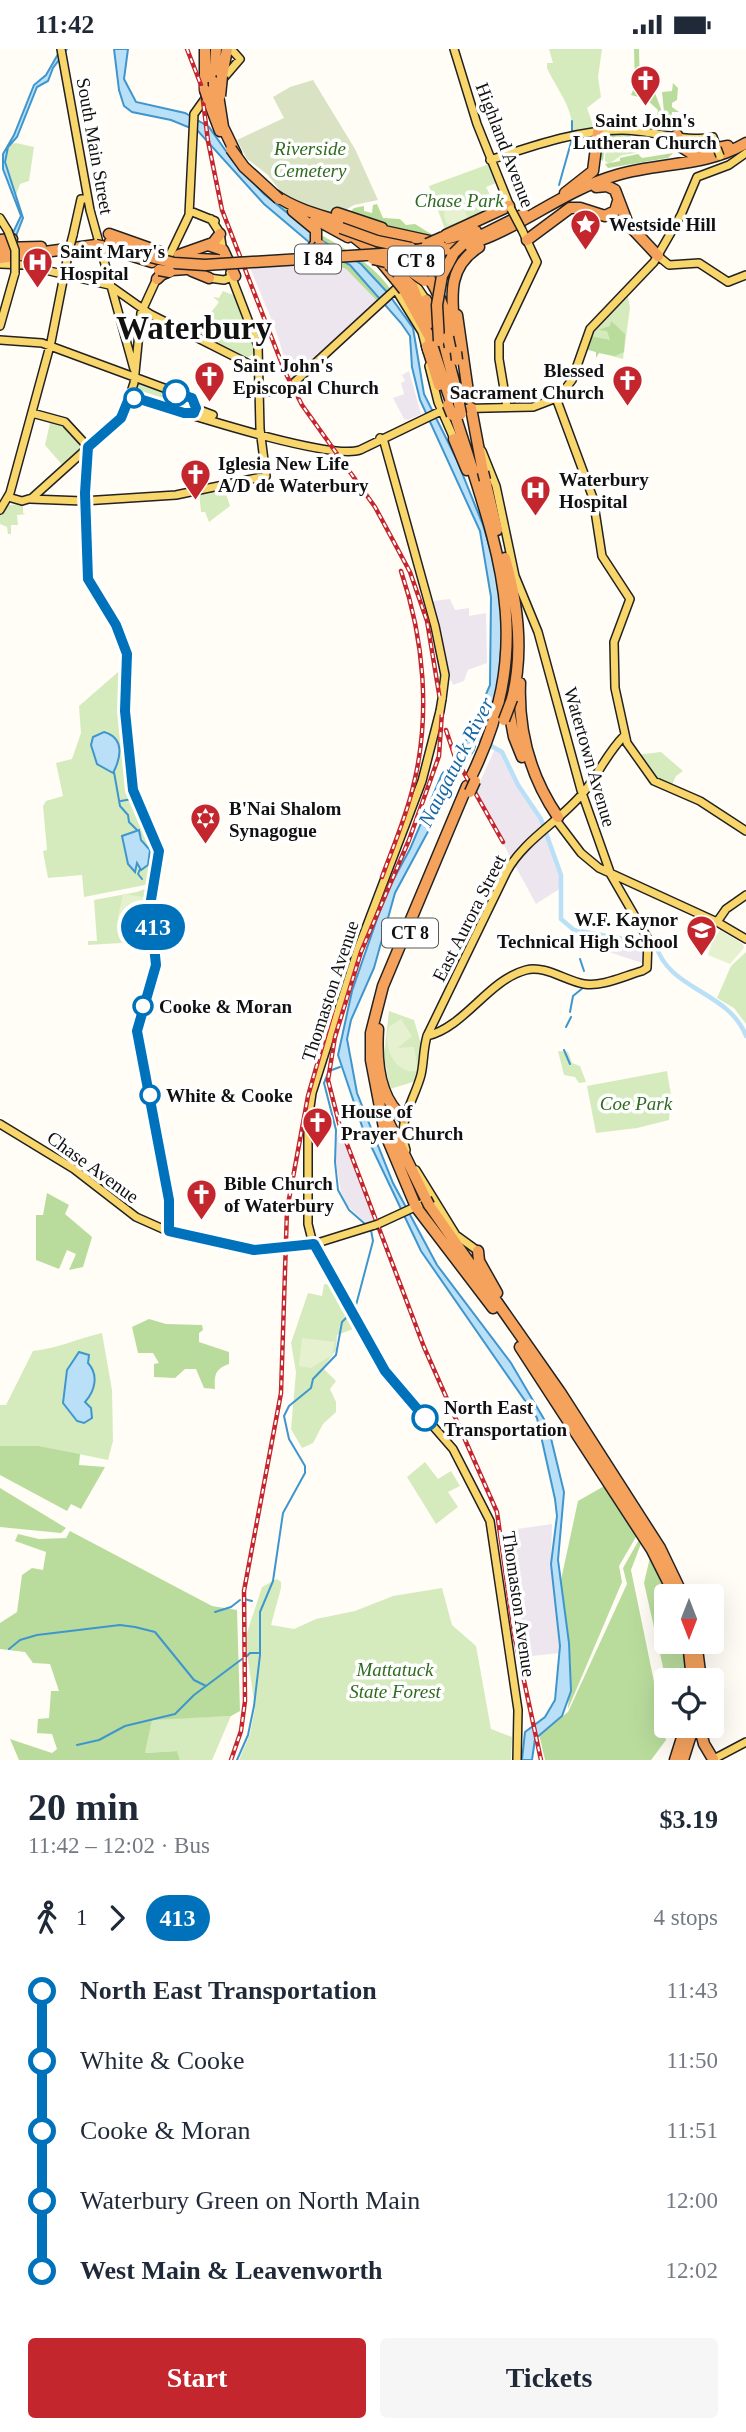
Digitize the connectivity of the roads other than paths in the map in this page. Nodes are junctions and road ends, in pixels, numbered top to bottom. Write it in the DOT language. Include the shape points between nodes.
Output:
graph roads {
  1 [pos="205,49"];
  2 [pos="218,49"];
  3 [pos="229,49"];
  4 [pos="454,49"];
  5 [pos="62,51"];
  6 [pos="214,89"];
  7 [pos="598,132"];
  8 [pos="677,135"];
  9 [pos="746,137"];
  10 [pos="746,143"];
  11 [pos="728,146"];
  12 [pos="231,147"];
  13 [pos="746,153"];
  14 [pos="490,160"];
  15 [pos="723,164"];
  16 [pos="253,176"];
  17 [pos="615,190"];
  18 [pos="565,193"];
  19 [pos="84,198"];
  20 [pos="279,199"];
  21 [pos="507,206"];
  22 [pos="552,207"];
  23 [pos="190,211"];
  24 [pos="303,212"];
  25 [pos="527,216"];
  26 [pos="0,218"];
  27 [pos="211,219"];
  28 [pos="337,221"];
  29 [pos="502,224"];
  30 [pos="220,234"];
  31 [pos="10,235"];
  32 [pos="524,235"];
  33 [pos="0,240"];
  34 [pos="102,241"];
  35 [pos="442,241"];
  36 [pos="207,246"];
  37 [pos="421,247"];
  38 [pos="461,248"];
  39 [pos="222,249"];
  40 [pos="0,250"];
  41 [pos="365,254"];
  42 [pos="658,256"];
  43 [pos="0,257"];
  44 [pos="327,258"];
  45 [pos="289,260"];
  46 [pos="249,262"];
  47 [pos="219,263"];
  48 [pos="0,264"];
  49 [pos="16,264"];
  50 [pos="207,264"];
  51 [pos="165,265"];
  52 [pos="459,267"];
  53 [pos="384,275"];
  54 [pos="746,275"];
  55 [pos="64,276"];
  56 [pos="233,276"];
  57 [pos="209,278"];
  58 [pos="402,284"];
  59 [pos="110,288"];
  60 [pos="426,300"];
  61 [pos="145,312"];
  62 [pos="0,326"];
  63 [pos="0,340"];
  64 [pos="426,342"];
  65 [pos="50,346"];
  66 [pos="451,350"];
  67 [pos="258,354"];
  68 [pos="133,357"];
  69 [pos="246,361"];
  70 [pos="259,369"];
  71 [pos="134,380"];
  72 [pos="457,393"];
  73 [pos="259,394"];
  74 [pos="130,396"];
  75 [pos="556,398"];
  76 [pos="189,407"];
  77 [pos="507,407"];
  78 [pos="457,408"];
  79 [pos="32,413"];
  80 [pos="261,435"];
  81 [pos="454,439"];
  82 [pos="382,442"];
  83 [pos="88,447"];
  84 [pos="466,455"];
  85 [pos="84,456"];
  86 [pos="487,471"];
  87 [pos="8,497"];
  88 [pos="30,499"];
  89 [pos="86,500"];
  90 [pos="500,503"];
  91 [pos="0,510"];
  92 [pos="499,547"];
  93 [pos="517,617"];
  94 [pos="507,627"];
  95 [pos="624,736"];
  96 [pos="492,739"];
  97 [pos="471,783"];
  98 [pos="582,795"];
  99 [pos="557,819"];
  100 [pos="746,831"];
  101 [pos="611,874"];
  102 [pos="746,895"];
  103 [pos="717,922"];
  104 [pos="746,940"];
  105 [pos="379,1021"];
  106 [pos="427,1036"];
  107 [pos="404,1118"];
  108 [pos="0,1123"];
  109 [pos="423,1204"];
  110 [pos="169,1231"];
  111 [pos="314,1244"];
  112 [pos="478,1251"];
  113 [pos="537,1359"];
  114 [pos="670,1584"];
  115 [pos="678,1584"];
  116 [pos="683,1738"];
  117 [pos="690,1738"];
  118 [pos="702,1738"];
  119 [pos="746,1742"];
  120 [pos="713,1759"];
  121 [pos="517,1760"];
  122 [pos="673,1760"];
  123 [pos="683,1760"];
  1 -- 6 [label="highway"];
  2 -- 6 [label="highway, CT 8"];
  3 -- 6 [label="highway"];
  3 -- 6 [label="main road" via="240,59"];
  4 -- 14 [label="main road, Highland Avenue"];
  5 -- 19 [label="main road, South Main Street"];
  6 -- 12 [label="highway, CT 8"];
  6 -- 12 [label="highway" via="219,130"];
  6 -- 23 [label="main road" via="194,116"];
  7 -- 8 [label="main road"];
  7 -- 14 [label="main road"];
  7 -- 18 [label="highway" via="593,171"];
  8 -- 11 [label="highway" via="680,146 691,153"];
  8 -- 15 [label="main road, bridge" via="713,137"];
  9 -- 11 [label="highway"];
  10 -- 22 [label="highway" via="699,162 617,175"];
  11 -- 18 [label="highway" via="692,158 615,170"];
  12 -- 16 [label="highway, CT 8, bridge"];
  12 -- 20 [label="highway, CT 8, bridge" via="244,167"];
  13 -- 15 [label="main road"];
  14 -- 21 [label="main road, Highland Avenue"];
  15 -- 42 [label="main road" via="697,178"];
  16 -- 28 [label="highway, CT 8, bridge" via="285,201"];
  16 -- 45 [label="highway, bridge" via="314,227 313,249"];
  17 -- 22 [label="highway" via="597,186"];
  17 -- 32 [label="highway" via="618,205 610,215 573,208 536,233"];
  17 -- 42 [label="highway" via="628,224"];
  18 -- 25 [label="highway"];
  19 -- 34 [label="main road, South Main Street"];
  19 -- 55 [label="main road, bridge"];
  20 -- 24 [label="highway, CT 8"];
  20 -- 45 [label="highway, bridge" via="311,223 321,237 316,251"];
  21 -- 32 [label="main road, Highland Avenue, bridge"];
  21 -- 35 [label="highway"];
  22 -- 25 [label="highway"];
  23 -- 27 [label="main road"];
  23 -- 51 [label="main road"];
  24 -- 28 [label="highway, CT 8"];
  24 -- 41 [label="highway" via="343,234"];
  25 -- 29 [label="highway"];
  25 -- 37 [label="highway"];
  25 -- 38 [label="highway"];
  25 -- 52 [label="highway" via="475,249"];
  26 -- 31 [label="main road"];
  27 -- 30 [label="main road"];
  27 -- 56 [label="main road" via="221,230"];
  28 -- 37 [label="highway, bridge" via="377,241"];
  28 -- 41 [label="highway, CT 8, bridge"];
  28 -- 58 [label="highway" via="375,238"];
  28 -- 66 [label="highway, CT 8" via="384,237 419,264 442,299"];
  29 -- 35 [label="highway"];
  29 -- 38 [label="highway"];
  30 -- 36 [label="highway"];
  30 -- 39 [label="main road"];
  31 -- 33 [label="highway"];
  31 -- 49 [label="main road, bridge"];
  32 -- 77 [label="main road, Highland Avenue" via="536,263 498,348"];
  34 -- 40 [label="highway, I 84"];
  34 -- 43 [label="highway, I 84"];
  34 -- 50 [label="highway, I 84, bridge" via="178,264"];
  34 -- 51 [label="highway"];
  34 -- 51 [label="highway"];
  34 -- 59 [label="main road, South Main Street"];
  35 -- 44 [label="highway, I 84, bridge" via="393,254"];
  36 -- 39 [label="highway"];
  36 -- 51 [label="highway"];
  37 -- 38 [label="highway"];
  37 -- 44 [label="highway, I 84, bridge"];
  38 -- 66 [label="highway, bridge" via="442,276 437,305"];
  39 -- 56 [label="highway"];
  41 -- 44 [label="highway, bridge"];
  41 -- 53 [label="highway"];
  41 -- 58 [label="highway, CT 8"];
  41 -- 58 [label="highway, bridge" via="387,264"];
  41 -- 66 [label="highway, bridge" via="398,264 425,282 437,301"];
  42 -- 54 [label="main road" via="668,265 701,263 728,282"];
  42 -- 75 [label="main road" via="590,329 572,380"];
  44 -- 45 [label="highway, I 84, bridge"];
  45 -- 46 [label="highway, I 84, bridge"];
  45 -- 50 [label="highway, I 84, bridge"];
  46 -- 47 [label="highway, bridge"];
  46 -- 47 [label="highway, I 84, bridge"];
  47 -- 50 [label="highway, I 84"];
  47 -- 51 [label="highway" via="172,269"];
  48 -- 49 [label="main road"];
  49 -- 55 [label="main road"];
  49 -- 62 [label="main road, bridge"];
  50 -- 51 [label="highway, bridge"];
  50 -- 51 [label="highway, I 84"];
  51 -- 57 [label="highway"];
  51 -- 61 [label="main road"];
  52 -- 66 [label="highway" via="452,290"];
  52 -- 78 [label="highway" via="453,294"];
  55 -- 59 [label="main road"];
  55 -- 65 [label="main road"];
  56 -- 57 [label="main road"];
  56 -- 67 [label="main road"];
  58 -- 60 [label="main road"];
  58 -- 64 [label="main road"];
  58 -- 73 [label="main road" via="285,391"];
  58 -- 78 [label="highway, CT 8" via="425,315"];
  59 -- 61 [label="main road"];
  59 -- 68 [label="main road, South Main Street"];
  60 -- 72 [label="highway"];
  60 -- 78 [label="main road" via="461,365"];
  61 -- 68 [label="main road"];
  61 -- 69 [label="main road"];
  63 -- 65 [label="main road"];
  64 -- 78 [label="highway"];
  65 -- 71 [label="main road"];
  65 -- 79 [label="main road"];
  66 -- 72 [label="highway, CT 8"];
  66 -- 78 [label="highway"];
  66 -- 78 [label="highway"];
  67 -- 69 [label="main road"];
  67 -- 70 [label="main road"];
  68 -- 71 [label="main road, South Main Street"];
  69 -- 70 [label="main road"];
  70 -- 73 [label="main road"];
  71 -- 74 [label="main road, South Main Street"];
  71 -- 76 [label="main road"];
  72 -- 78 [label="highway, CT 8"];
  73 -- 80 [label="main road"];
  74 -- 76 [label="main road"];
  74 -- 83 [label="main road, South Main Street" via="121,418"];
  75 -- 77 [label="main road" via="536,407"];
  75 -- 95 [label="main road" via="593,498 600,550 630,600 614,637 615,683"];
  76 -- 80 [label="main road"];
  76 -- 80 [label="main road" via="204,417"];
  77 -- 78 [label="main road"];
  78 -- 81 [label="main road"];
  78 -- 82 [label="main road" via="423,418"];
  78 -- 84 [label="highway, CT 8"];
  78 -- 86 [label="highway" via="470,415"];
  78 -- 92 [label="highway, CT 8"];
  79 -- 83 [label="main road" via="65,422"];
  79 -- 87 [label="main road"];
  80 -- 82 [label="main road" via="346,453"];
  80 -- 89 [label="main road" via="266,475 178,495"];
  81 -- 84 [label="main road"];
  81 -- 92 [label="highway"];
  82 -- 111 [label="main road, Thomaston Avenue, bridge" via="446,675 422,781 358,949 312,1093 307,1220"];
  83 -- 85 [label="main road"];
  84 -- 92 [label="highway, CT 8"];
  85 -- 88 [label="main road"];
  85 -- 89 [label="main road"];
  86 -- 90 [label="main road, Watertown Avenue"];
  86 -- 90 [label="main road, Watertown Avenue"];
  86 -- 92 [label="highway"];
  87 -- 88 [label="main road"];
  87 -- 91 [label="main road"];
  88 -- 89 [label="main road"];
  89 -- 110 [label="main road" via="88,579 116,625 127,654 125,711 133,790 159,851 150,906 156,965 137,1031 169,1200"];
  90 -- 98 [label="main road, Watertown Avenue" via="515,576 539,634"];
  92 -- 93 [label="highway, CT 8"];
  92 -- 94 [label="highway, CT 8"];
  93 -- 96 [label="highway, CT 8, bridge" via="518,663 512,699"];
  93 -- 99 [label="highway" via="521,730 534,772"];
  94 -- 96 [label="highway, CT 8" via="502,694"];
  94 -- 99 [label="highway" via="508,703 514,737"];
  95 -- 98 [label="main road, East Aurora Street"];
  95 -- 100 [label="main road" via="653,781 700,801"];
  96 -- 97 [label="highway, CT 8"];
  97 -- 105 [label="highway, CT 8" via="390,981"];
  97 -- 109 [label="highway, CT 8" via="377,1003 371,1033 382,1119"];
  98 -- 99 [label="main road, East Aurora Street"];
  98 -- 101 [label="main road, Watertown Avenue"];
  99 -- 101 [label="main road" via="583,852"];
  99 -- 106 [label="main road, East Aurora Street" via="513,861"];
  101 -- 103 [label="main road"];
  101 -- 106 [label="main road" via="648,939 645,970 595,984 523,970 445,1029"];
  102 -- 103 [label="main road" via="729,905"];
  103 -- 104 [label="main road"];
  105 -- 107 [label="highway" via="381,1076 388,1101"];
  105 -- 109 [label="highway, CT 8" via="376,1064 387,1117"];
  106 -- 107 [label="main road, East Aurora Street" via="421,1074"];
  107 -- 109 [label="main road" via="404,1146"];
  108 -- 110 [label="main road, Chase Avenue" via="74,1169 136,1217"];
  109 -- 111 [label="main road, Chase Avenue"];
  109 -- 112 [label="main road"];
  109 -- 113 [label="highway, CT 8"];
  109 -- 114 [label="highway, CT 8" via="635,1522"];
  110 -- 111 [label="main road, Chase Avenue" via="254,1250"];
  111 -- 121 [label="main road, Thomaston Avenue" via="385,1372 453,1448 494,1530 518,1710"];
  112 -- 113 [label="highway" via="481,1266"];
  113 -- 115 [label="highway, CT 8" via="656,1542"];
  116 -- 122 [label="highway"];
  117 -- 123 [label="highway"];
  118 -- 120 [label="highway"];
  119 -- 120 [label="main road"];
}
